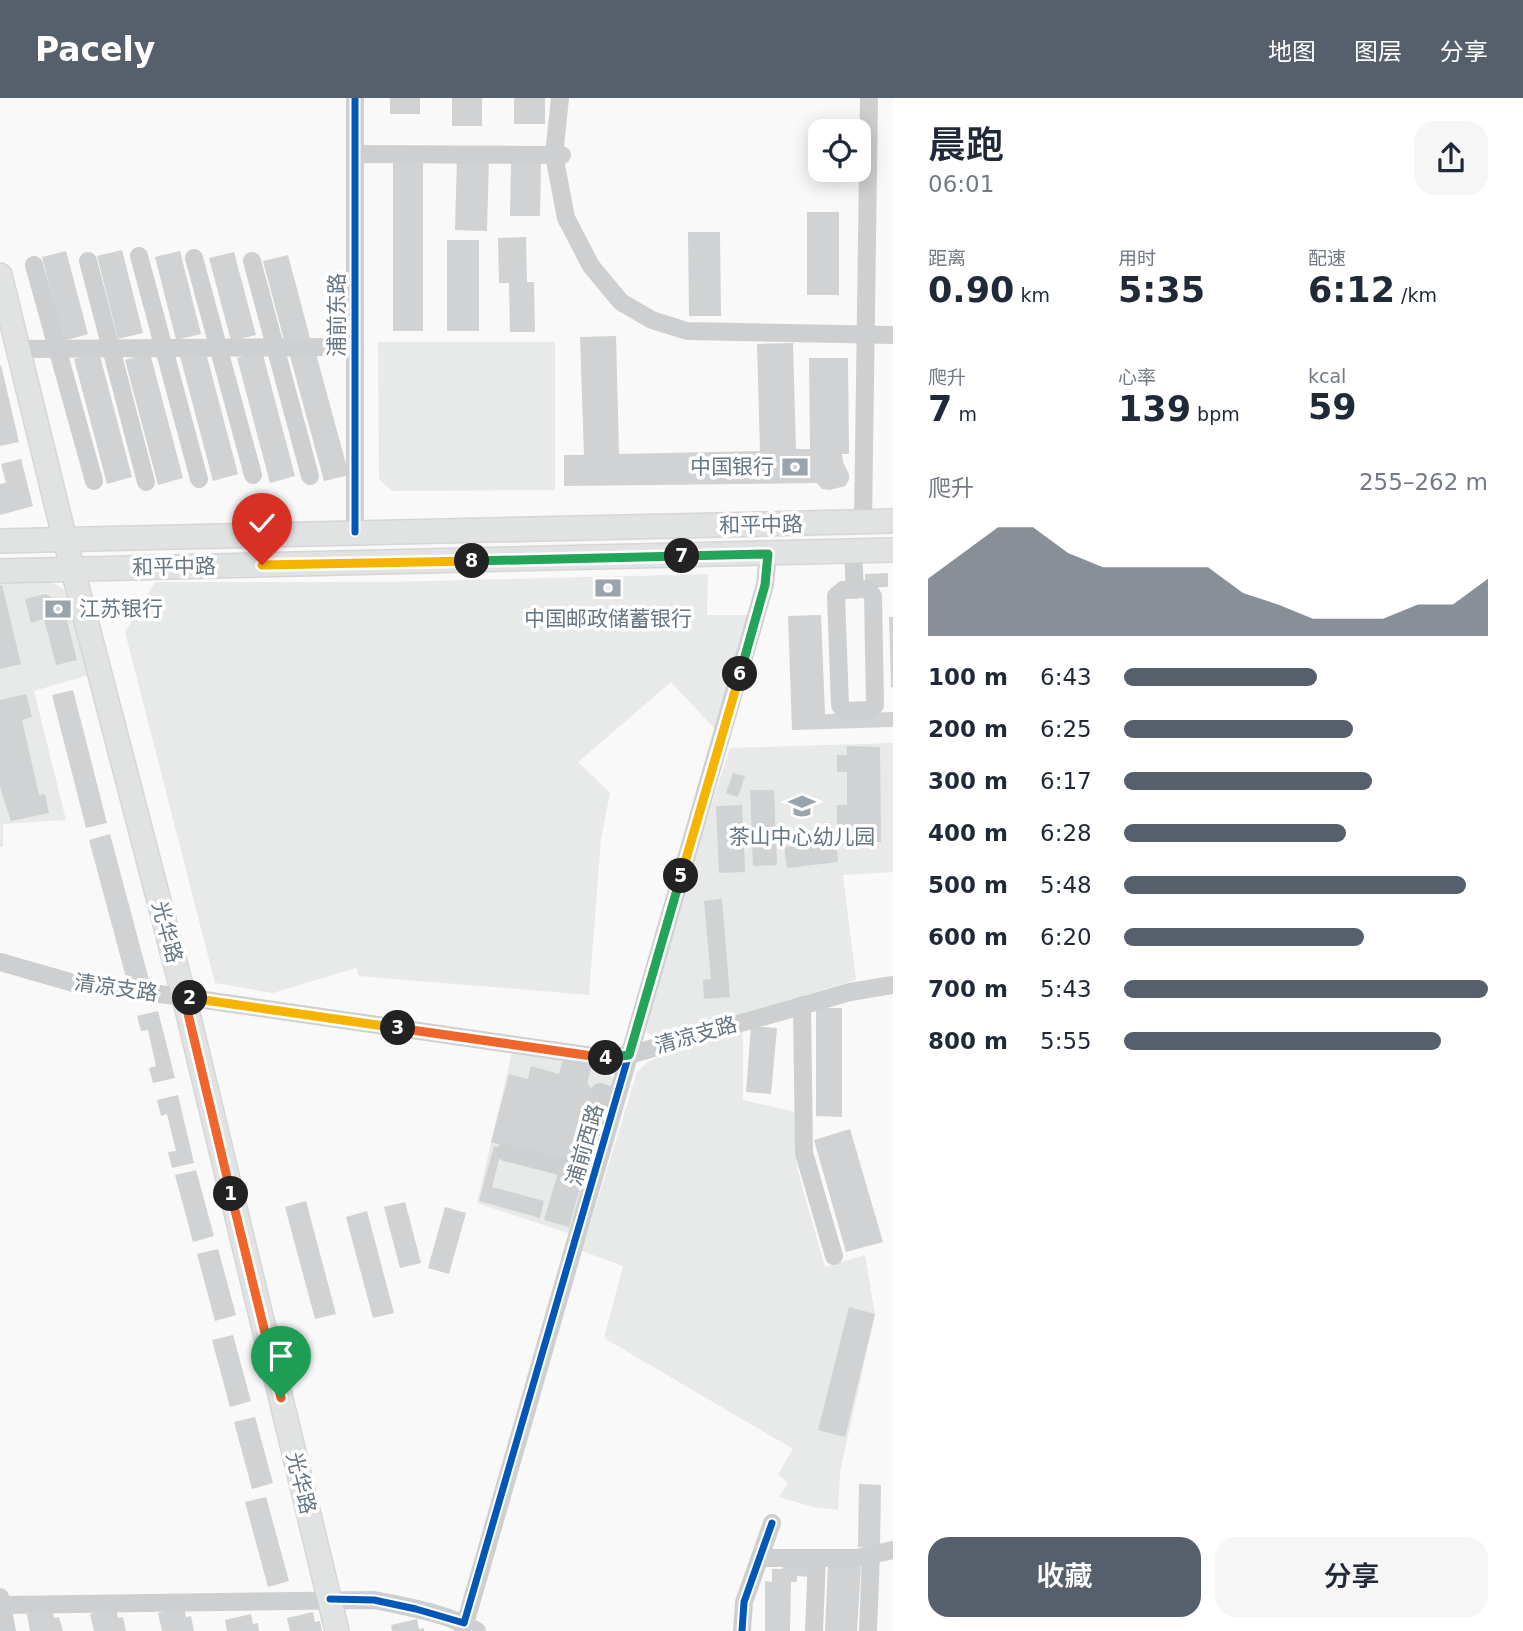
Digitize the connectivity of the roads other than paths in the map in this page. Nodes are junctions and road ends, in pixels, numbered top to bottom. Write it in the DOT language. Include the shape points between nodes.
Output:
graph roads {
  1 [pos="355,98"];
  2 [pos="560,98"];
  3 [pos="869,98"];
  4 [pos="355,154"];
  5 [pos="558,155"];
  6 [pos="139,256"];
  7 [pos="194,258"];
  8 [pos="88,261"];
  9 [pos="252,261"];
  10 [pos="34,265"];
  11 [pos="0,275"];
  12 [pos="6,323"];
  13 [pos="866,335"];
  14 [pos="893,335"];
  15 [pos="111,348"];
  16 [pos="164,348"];
  17 [pos="218,348"];
  18 [pos="275,348"];
  19 [pos="355,348"];
  20 [pos="18,349"];
  21 [pos="57,349"];
  22 [pos="253,475"];
  23 [pos="310,476"];
  24 [pos="199,479"];
  25 [pos="94,481"];
  26 [pos="146,482"];
  27 [pos="893,521"];
  28 [pos="863,523"];
  29 [pos="355,532"];
  30 [pos="65,540"];
  31 [pos="0,541"];
  32 [pos="893,550"];
  33 [pos="853,552"];
  34 [pos="768,554"];
  35 [pos="73,569"];
  36 [pos="0,571"];
  37 [pos="855,590"];
  38 [pos="0,962"];
  39 [pos="893,985"];
  40 [pos="184,997"];
  41 [pos="802,1005"];
  42 [pos="629,1055"];
  43 [pos="617,1098"];
  44 [pos="505,1152"];
  45 [pos="834,1256"];
  46 [pos="772,1523"];
  47 [pos="893,1550"];
  48 [pos="871,1555"];
  49 [pos="760,1558"];
  50 [pos="817,1558"];
  51 [pos="330,1599"];
  52 [pos="2,1600"];
  53 [pos="468,1628"];
  54 [pos="7,1631"];
  55 [pos="337,1631"];
  56 [pos="742,1631"];
  57 [pos="814,1631"];
  58 [pos="868,1631"];
  1 -- 4 [label="street, 浦前东路"];
  2 -- 5 [label="street"];
  3 -- 13 [label="street"];
  4 -- 5 [label="street"];
  4 -- 19 [label="street, 浦前东路"];
  5 -- 13 [label="street" via="566,218 591,266 621,302 652,320 687,331"];
  6 -- 16 [label="street"];
  7 -- 17 [label="street"];
  8 -- 15 [label="street"];
  9 -- 18 [label="street"];
  10 -- 21 [label="street"];
  11 -- 12 [label="main road, 光华路"];
  12 -- 20 [label="main road, 光华路"];
  13 -- 14 [label="street"];
  13 -- 28 [label="street"];
  15 -- 16 [label="street"];
  15 -- 21 [label="street"];
  15 -- 26 [label="street"];
  16 -- 17 [label="street"];
  16 -- 24 [label="street"];
  17 -- 18 [label="street"];
  17 -- 22 [label="street"];
  18 -- 19 [label="street"];
  18 -- 23 [label="street"];
  19 -- 29 [label="street, 浦前东路"];
  20 -- 21 [label="street"];
  20 -- 30 [label="main road, 光华路"];
  21 -- 25 [label="street"];
  27 -- 28 [label="main road, 和平中路"];
  28 -- 29 [label="main road, 和平中路"];
  29 -- 30 [label="main road, 和平中路"];
  30 -- 31 [label="main road, 和平中路"];
  30 -- 35 [label="main road, 光华路"];
  32 -- 33 [label="main road, 和平中路"];
  33 -- 34 [label="main road, 和平中路"];
  33 -- 37 [label="street"];
  34 -- 35 [label="main road, 和平中路"];
  34 -- 42 [label="street, 浦前西路" via="765,585"];
  35 -- 36 [label="main road, 和平中路"];
  35 -- 40 [label="main road, 光华路"];
  37 -- 37 [label="street" via="843,590 836,596 840,705 845,711 869,710 875,705 873,596 867,589"];
  38 -- 40 [label="street, 清凉支路" via="77,984"];
  39 -- 41 [label="street, 清凉支路"];
  40 -- 42 [label="street, 清凉支路" via="606,1058"];
  40 -- 51 [label="main road, 光华路"];
  41 -- 42 [label="street, 清凉支路"];
  41 -- 45 [label="street" via="804,1153"];
  42 -- 43 [label="street, 浦前西路"];
  43 -- 44 [label="street" via="600,1092 579,1171"];
  43 -- 53 [label="street, 浦前西路"];
  46 -- 49 [label="street"];
  47 -- 48 [label="street"];
  48 -- 50 [label="street"];
  48 -- 58 [label="street"];
  49 -- 50 [label="street"];
  49 -- 56 [label="street" via="744,1602"];
  50 -- 57 [label="street"];
  51 -- 52 [label="street"];
  51 -- 53 [label="street" via="374,1600"];
  51 -- 55 [label="main road, 光华路"];
  52 -- 54 [label="street"];
}
